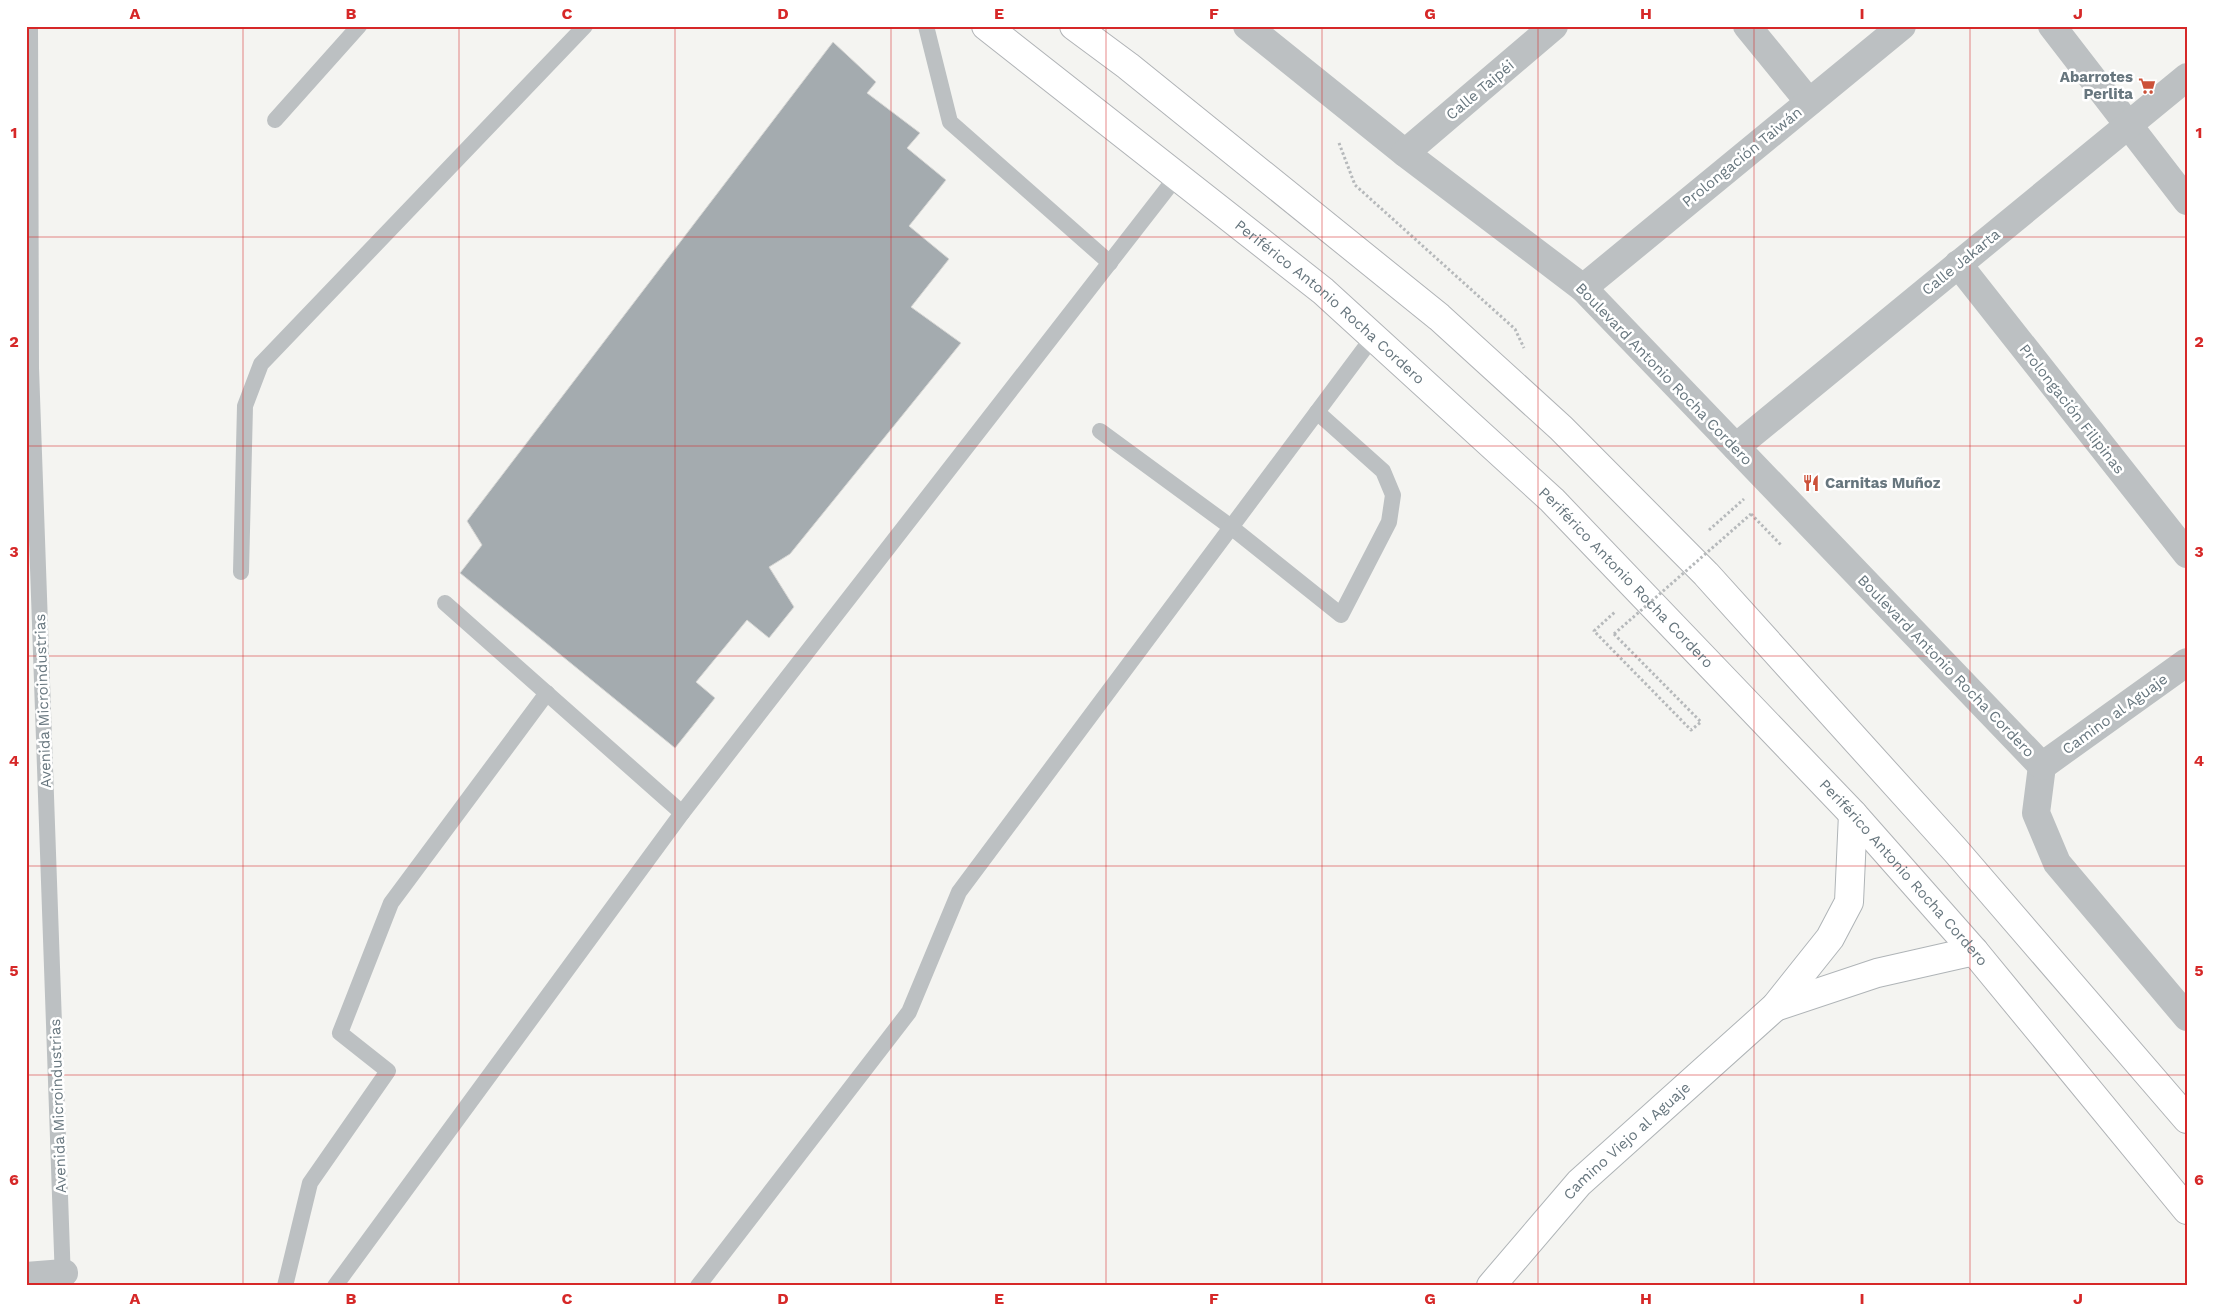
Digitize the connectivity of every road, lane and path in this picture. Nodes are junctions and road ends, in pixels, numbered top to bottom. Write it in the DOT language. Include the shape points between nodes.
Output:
graph roads {
  1 [pos="30,26"];
  2 [pos="359,26"];
  3 [pos="585,26"];
  4 [pos="926,26"];
  5 [pos="986,26"];
  6 [pos="1074,26"];
  7 [pos="1247,26"];
  8 [pos="1554,26"];
  9 [pos="1747,26"];
  10 [pos="1902,26"];
  11 [pos="2052,26"];
  12 [pos="2187,77"];
  13 [pos="1809,102"];
  14 [pos="276,120"];
  15 [pos="2128,125"];
  16 [pos="1339,142"];
  17 [pos="1405,153"];
  18 [pos="1177,176"];
  19 [pos="2187,201"];
  20 [pos="1110,262"];
  21 [pos="1958,264"];
  22 [pos="1583,288"];
  23 [pos="1373,337"];
  24 [pos="1527,356"];
  25 [pos="1318,412"];
  26 [pos="1100,431"];
  27 [pos="1736,447"];
  28 [pos="1749,495"];
  29 [pos="1751,514"];
  30 [pos="1232,527"];
  31 [pos="1684,552"];
  32 [pos="2187,554"];
  33 [pos="241,572"];
  34 [pos="445,603"];
  35 [pos="1594,631"];
  36 [pos="2187,662"];
  37 [pos="547,693"];
  38 [pos="2042,766"];
  39 [pos="682,813"];
  40 [pos="1852,814"];
  41 [pos="1974,951"];
  42 [pos="1775,1008"];
  43 [pos="2187,1017"];
  44 [pos="2187,1119"];
  45 [pos="2187,1210"];
  46 [pos="26,1276"];
  47 [pos="64,1279"];
  48 [pos="285,1286"];
  49 [pos="335,1286"];
  50 [pos="698,1286"];
  51 [pos="1491,1286"];
  1 -- 47 [label="lane, Avenida Microindustrias" via="31,368"];
  2 -- 14 [label="lane"];
  3 -- 33 [label="lane" via="261,364 245,406"];
  4 -- 20 [label="lane" via="950,122"];
  5 -- 18 [label="main road, Periférico Antonio Rocha Cordero"];
  6 -- 31 [label="main road" via="1438,317 1561,428"];
  7 -- 17 [label="street, Boulevard Antonio Rocha Cordero"];
  8 -- 17 [label="street, Calle Taipéi"];
  9 -- 13 [label="street"];
  10 -- 13 [label="street, Prolongación Taiwán"];
  11 -- 15 [label="street"];
  12 -- 15 [label="street, Calle Jakarta"];
  13 -- 22 [label="street, Prolongación Taiwán"];
  15 -- 19 [label="street"];
  15 -- 21 [label="street, Calle Jakarta"];
  16 -- 24 [label="path" via="1355,185 1515,329"];
  17 -- 22 [label="street, Boulevard Antonio Rocha Cordero"];
  18 -- 20 [label="lane"];
  18 -- 23 [label="main road, Periférico Antonio Rocha Cordero" via="1323,291"];
  20 -- 39 [label="lane"];
  21 -- 27 [label="street, Calle Jakarta"];
  21 -- 32 [label="street, Prolongación Filipinas"];
  22 -- 27 [label="street, Boulevard Antonio Rocha Cordero"];
  23 -- 25 [label="lane"];
  23 -- 40 [label="main road, Periférico Antonio Rocha Cordero" via="1552,500"];
  25 -- 30 [label="lane"];
  25 -- 30 [label="lane" via="1383,471 1393,495 1389,522 1341,615"];
  26 -- 30 [label="lane"];
  27 -- 38 [label="street, Boulevard Antonio Rocha Cordero"];
  28 -- 31 [label="path"];
  29 -- 35 [label="path, bridge" via="1614,634 1701,722 1691,730"];
  30 -- 50 [label="lane" via="959,892 909,1012"];
  31 -- 44 [label="main road" via="1956,851"];
  34 -- 37 [label="lane"];
  36 -- 38 [label="street, Camino al Aguaje"];
  37 -- 39 [label="lane"];
  37 -- 48 [label="lane" via="391,904 340,1033 388,1071 310,1182"];
  38 -- 43 [label="street" via="2036,813 2057,863"];
  39 -- 49 [label="lane"];
  40 -- 41 [label="main road, Periférico Antonio Rocha Cordero"];
  40 -- 42 [label="main road, Camino Viejo al Aguaje" via="1849,902 1830,938"];
  41 -- 42 [label="main road, Camino Viejo al Aguaje" via="1877,973"];
  41 -- 45 [label="main road, Periférico Antonio Rocha Cordero"];
  42 -- 51 [label="main road, Camino Viejo al Aguaje" via="1579,1183"];
  46 -- 47 [label="street"];
}
